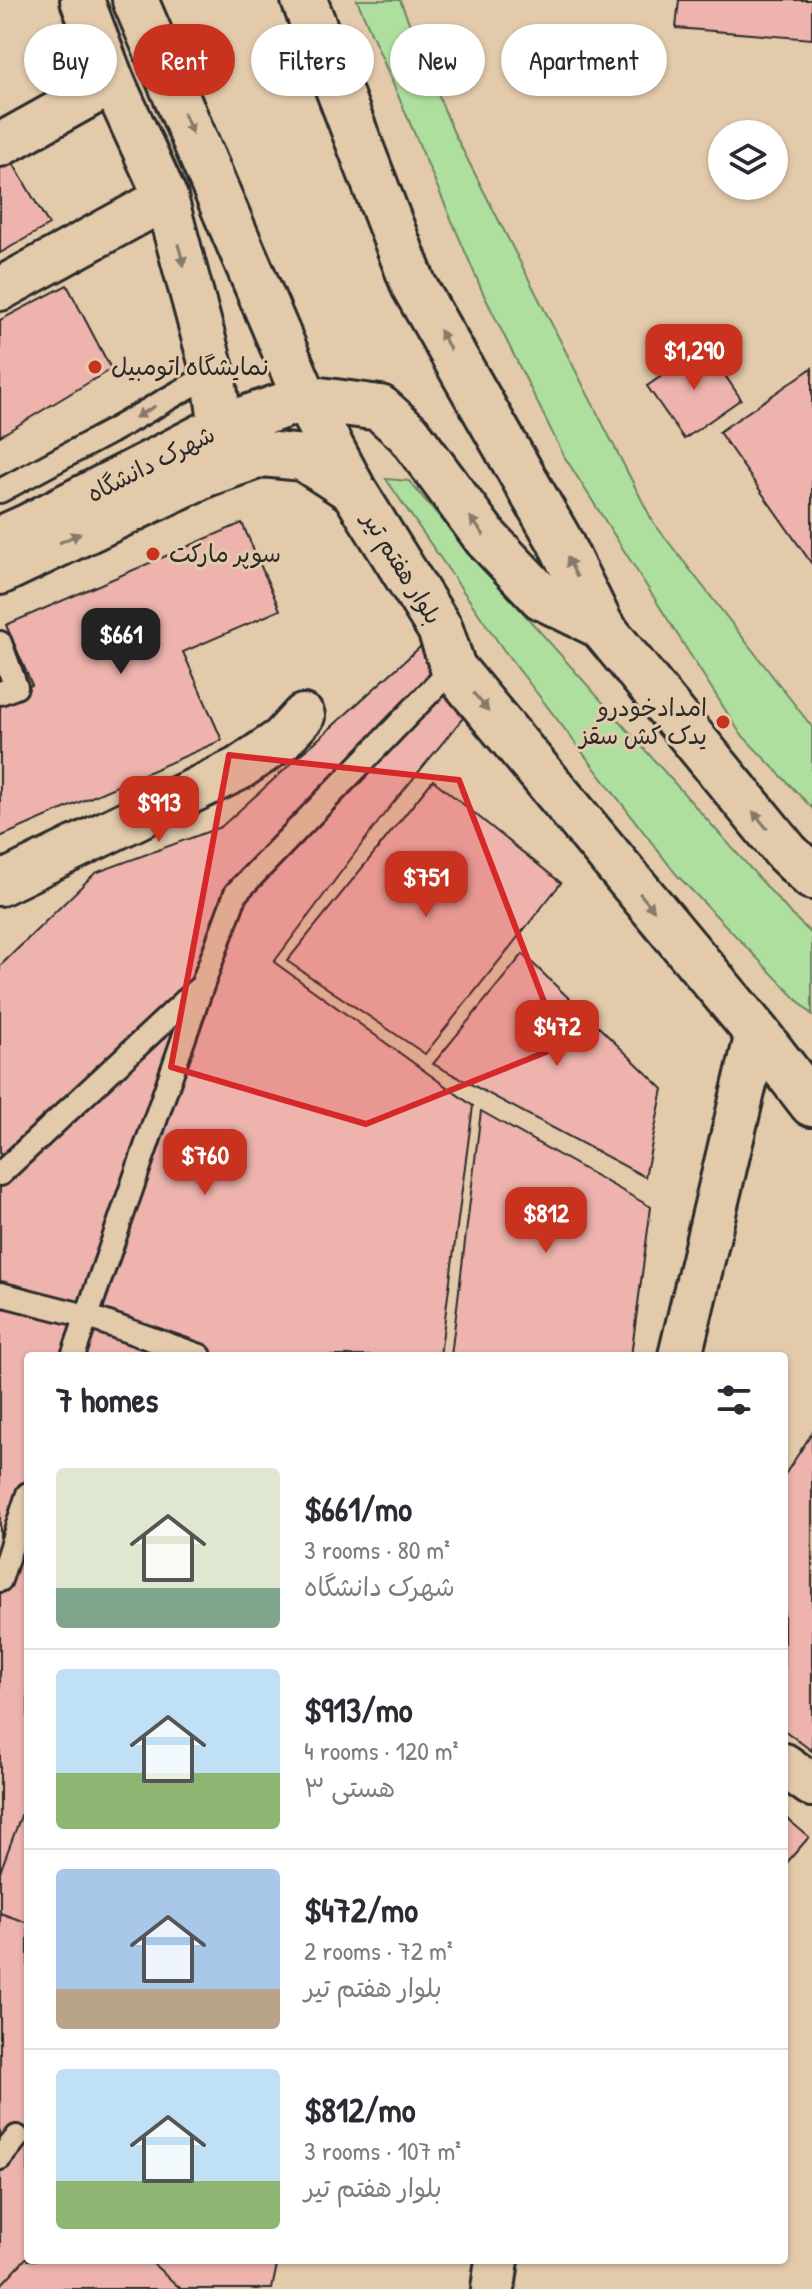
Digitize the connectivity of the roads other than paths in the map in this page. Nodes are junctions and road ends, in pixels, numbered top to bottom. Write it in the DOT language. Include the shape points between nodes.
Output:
graph roads {
  1 [pos="82,0"];
  2 [pos="135,0"];
  3 [pos="304,0"];
  4 [pos="91,24"];
  5 [pos="117,91"];
  6 [pos="88,96"];
  7 [pos="0,145"];
  8 [pos="166,198"];
  9 [pos="0,289"];
  10 [pos="213,373"];
  11 [pos="305,398"];
  12 [pos="204,437"];
  13 [pos="0,491"];
  14 [pos="354,491"];
  15 [pos="0,539"];
  16 [pos="0,572"];
  17 [pos="601,626"];
  18 [pos="0,643"];
  19 [pos="453,668"];
  20 [pos="0,693"];
  21 [pos="303,716"];
  22 [pos="812,877"];
  23 [pos="5,886"];
  24 [pos="202,986"];
  25 [pos="757,1033"];
  26 [pos="812,1104"];
  27 [pos="0,1174"];
  28 [pos="0,1294"];
  29 [pos="86,1316"];
  30 [pos="74,1352"];
  31 [pos="189,1352"];
  32 [pos="681,1352"];
  33 [pos="24,1506"];
  34 [pos="0,1580"];
  35 [pos="788,1768"];
  36 [pos="812,1785"];
  37 [pos="17,2137"];
  38 [pos="0,2158"];
  39 [pos="496,2264"];
  40 [pos="493,2289"];
  1 -- 4 [label="street"];
  2 -- 11 [label="main road, بلوار هفتم تیر, one-way"];
  17 -- 3 [label="main road, one-way" via="558,538 414,286"];
  5 -- 8 [label="street"];
  6 -- 7 [label="street"];
  8 -- 9 [label="street"];
  8 -- 10 [label="street, one-way"];
  10 -- 12 [label="street"];
  10 -- 13 [label="lane, one-way"];
  11 -- 12 [label="main road, شهرک دانشگاه"];
  11 -- 14 [label="main road, بلوار هفتم تیر"];
  17 -- 11 [label="main road, one-way" via="542,597 486,538 409,434 380,408"];
  12 -- 15 [label="main road, شهرک دانشگاه"];
  16 -- 14 [label="main road, one-way" via="206,474 263,454 303,458"];
  14 -- 19 [label="main road, بلوار هفتم تیر" via="440,629"];
  22 -- 17 [label="main road, one-way"];
  18 -- 20 [label="lane" via="16,687"];
  19 -- 24 [label="lane" via="236,893"];
  19 -- 25 [label="main road, بلوار هفتم تیر, one-way"];
  21 -- 23 [label="street" via="282,739 238,769"];
  24 -- 27 [label="lane"];
  24 -- 29 [label="lane"];
  25 -- 26 [label="main road, بلوار هفتم تیر"];
  25 -- 32 [label="street"];
  28 -- 29 [label="lane"];
  29 -- 30 [label="lane"];
  29 -- 31 [label="lane"];
  33 -- 34 [label="lane"];
  35 -- 36 [label="street"];
  37 -- 38 [label="lane"];
  39 -- 40 [label="street"];
}
